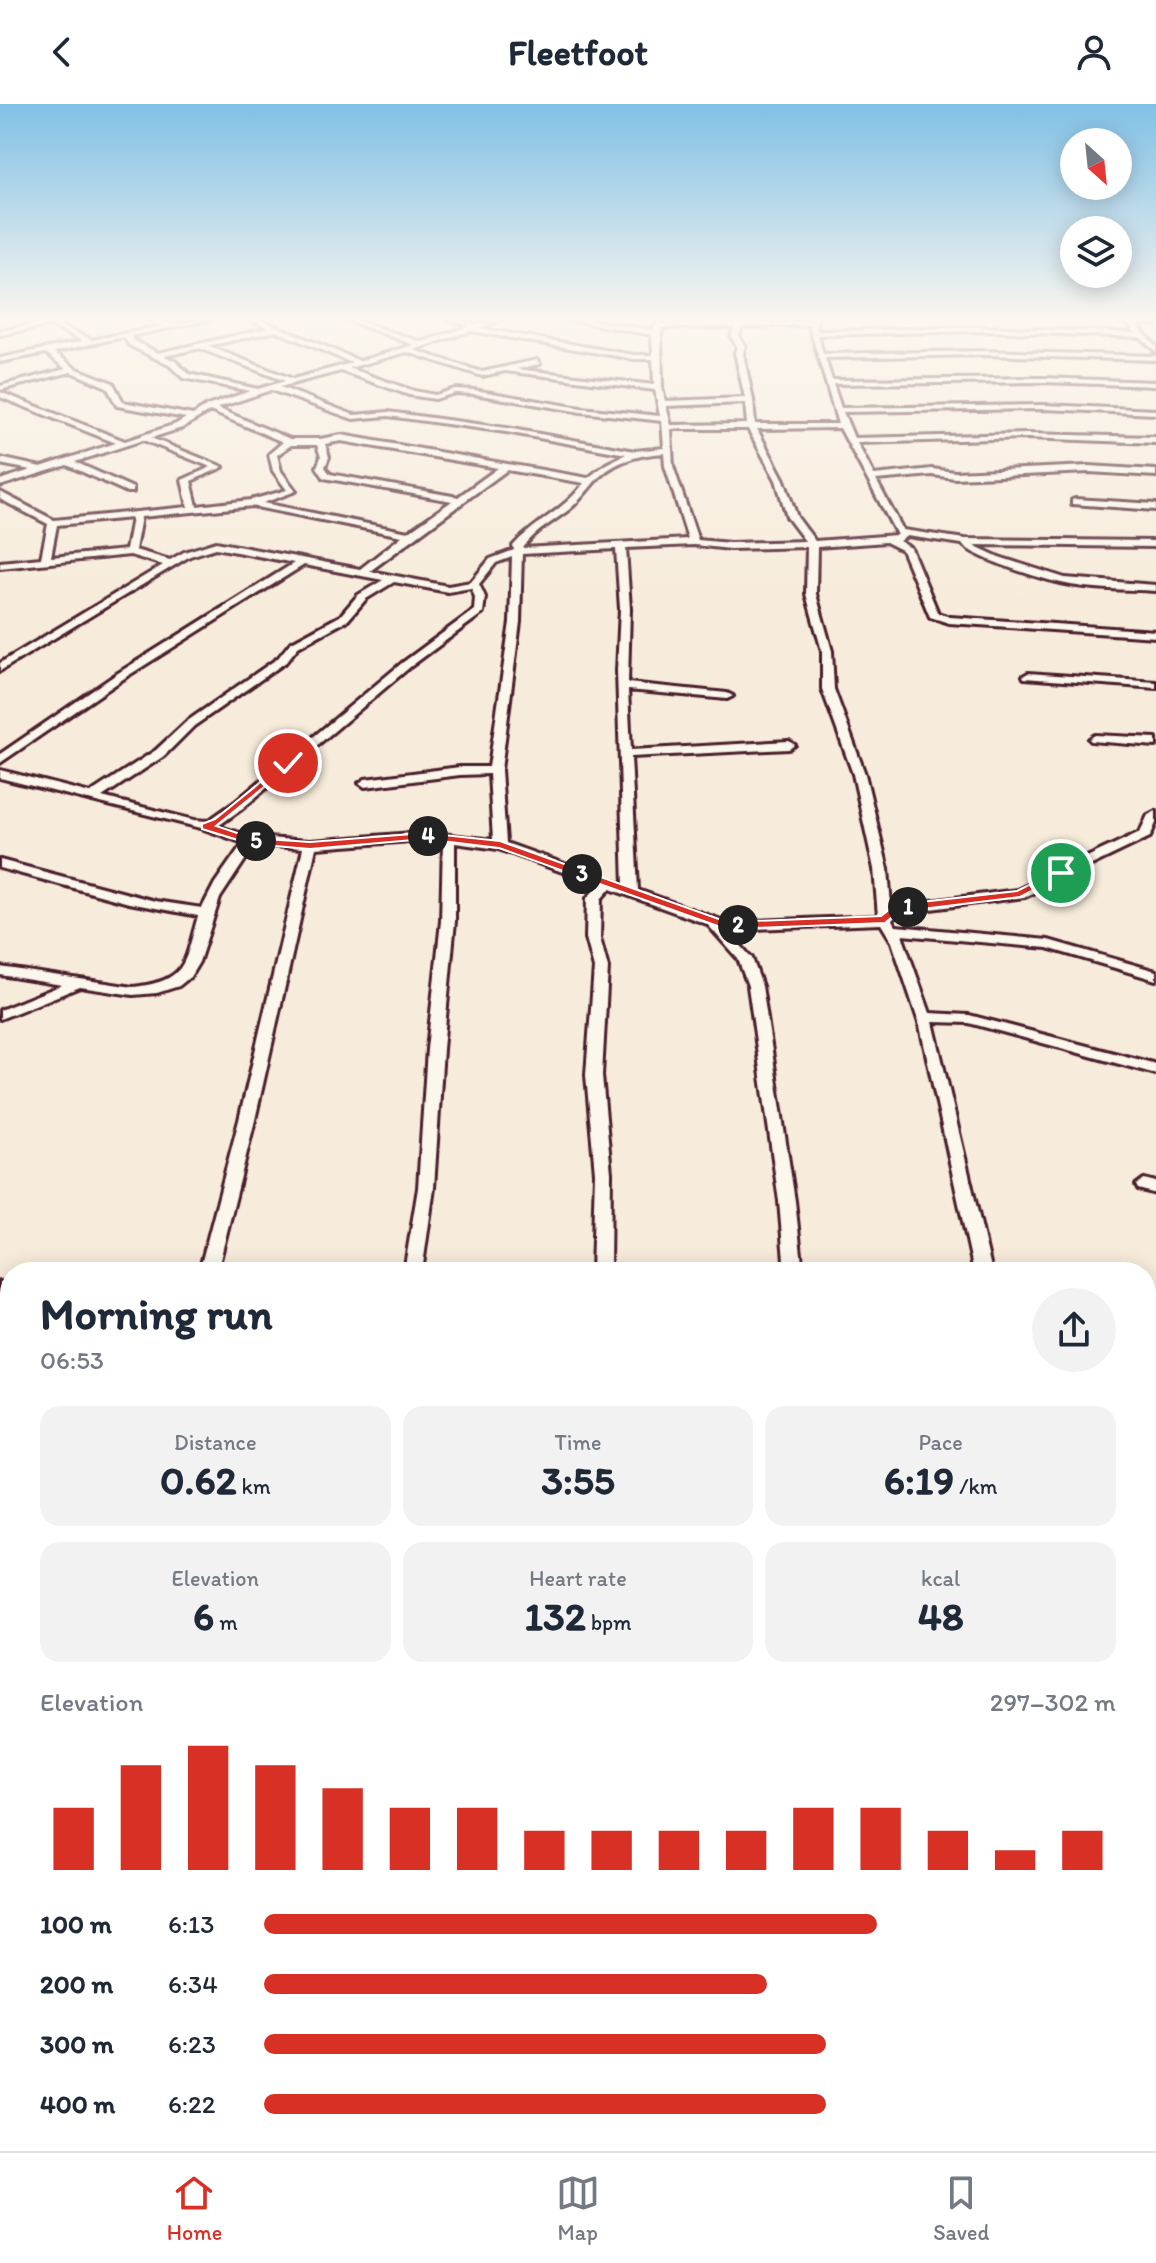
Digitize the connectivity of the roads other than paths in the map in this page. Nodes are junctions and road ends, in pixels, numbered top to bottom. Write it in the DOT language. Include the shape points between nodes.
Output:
graph roads {
  1 [pos="47,413"];
  2 [pos="168,413"];
  3 [pos="201,413"];
  4 [pos="221,413"];
  5 [pos="341,413"];
  6 [pos="597,413"];
  7 [pos="662,413"];
  8 [pos="750,413"];
  9 [pos="839,413"];
  10 [pos="193,417"];
  11 [pos="665,423"];
  12 [pos="751,426"];
  13 [pos="843,426"];
  14 [pos="145,438"];
  15 [pos="1156,440"];
  16 [pos="851,441"];
  17 [pos="289,442"];
  18 [pos="320,442"];
  19 [pos="126,444"];
  20 [pos="669,450"];
  21 [pos="631,452"];
  22 [pos="0,461"];
  23 [pos="66,461"];
  24 [pos="505,467"];
  25 [pos="40,469"];
  26 [pos="1156,473"];
  27 [pos="870,478"];
  28 [pos="590,481"];
  29 [pos="0,483"];
  30 [pos="130,490"];
  31 [pos="0,495"];
  32 [pos="461,500"];
  33 [pos="1075,502"];
  34 [pos="252,503"];
  35 [pos="1156,507"];
  36 [pos="193,509"];
  37 [pos="137,514"];
  38 [pos="53,523"];
  39 [pos="901,532"];
  40 [pos="410,535"];
  41 [pos="890,540"];
  42 [pos="694,542"];
  43 [pos="965,542"];
  44 [pos="812,544"];
  45 [pos="1156,544"];
  46 [pos="621,547"];
  47 [pos="130,552"];
  48 [pos="518,552"];
  49 [pos="45,561"];
  50 [pos="300,563"];
  51 [pos="171,564"];
  52 [pos="0,565"];
  53 [pos="363,572"];
  54 [pos="393,578"];
  55 [pos="474,584"];
  56 [pos="1156,588"];
  57 [pos="1156,634"];
  58 [pos="0,668"];
  59 [pos="1028,676"];
  60 [pos="1156,685"];
  61 [pos="623,686"];
  62 [pos="727,696"];
  63 [pos="1095,739"];
  64 [pos="1156,742"];
  65 [pos="789,745"];
  66 [pos="626,754"];
  67 [pos="0,759"];
  68 [pos="495,770"];
  69 [pos="0,774"];
  70 [pos="365,783"];
  71 [pos="93,797"];
  72 [pos="1156,815"];
  73 [pos="206,826"];
  74 [pos="449,840"];
  75 [pos="251,841"];
  76 [pos="310,845"];
  77 [pos="500,845"];
  78 [pos="0,864"];
  79 [pos="608,884"];
  80 [pos="631,893"];
  81 [pos="207,913"];
  82 [pos="709,919"];
  83 [pos="888,925"];
  84 [pos="0,971"];
  85 [pos="1156,976"];
  86 [pos="76,984"];
  87 [pos="0,1015"];
  88 [pos="924,1017"];
  89 [pos="1156,1069"];
  90 [pos="211,1262"];
  91 [pos="415,1262"];
  92 [pos="601,1262"];
  93 [pos="793,1262"];
  94 [pos="981,1262"];
  1 -- 19 [label="street"];
  2 -- 10 [label="street"];
  3 -- 10 [label="street"];
  4 -- 17 [label="street"];
  5 -- 21 [label="street" via="506,430"];
  6 -- 11 [label="street"];
  7 -- 11 [label="street"];
  8 -- 12 [label="street"];
  9 -- 13 [label="street"];
  10 -- 14 [label="street"];
  11 -- 12 [label="street"];
  11 -- 20 [label="street"];
  12 -- 13 [label="street"];
  12 -- 44 [label="street" via="780,480 792,517"];
  13 -- 16 [label="street"];
  14 -- 19 [label="street"];
  14 -- 36 [label="street" via="219,467 186,480"];
  15 -- 16 [label="street" via="1027,436"];
  16 -- 27 [label="street"];
  17 -- 18 [label="street"];
  17 -- 34 [label="street" via="273,454 277,471 292,491"];
  18 -- 24 [label="street" via="341,438"];
  18 -- 32 [label="street" via="325,457 321,467 327,476"];
  19 -- 23 [label="street"];
  20 -- 21 [label="street"];
  20 -- 42 [label="street" via="669,466"];
  21 -- 28 [label="street"];
  22 -- 25 [label="street"];
  23 -- 25 [label="street"];
  23 -- 30 [label="street"];
  24 -- 28 [label="street"];
  24 -- 32 [label="street"];
  25 -- 29 [label="street"];
  26 -- 27 [label="street" via="1089,469"];
  27 -- 39 [label="street"];
  28 -- 48 [label="street" via="530,533"];
  31 -- 38 [label="street"];
  32 -- 40 [label="street"];
  33 -- 35 [label="street"];
  34 -- 36 [label="street"];
  34 -- 40 [label="street"];
  36 -- 37 [label="street"];
  37 -- 38 [label="street"];
  37 -- 47 [label="street"];
  38 -- 49 [label="street"];
  39 -- 41 [label="street" via="900,538"];
  39 -- 43 [label="street"];
  40 -- 53 [label="street"];
  41 -- 44 [label="street"];
  41 -- 57 [label="street" via="906,548 934,615"];
  42 -- 44 [label="street"];
  42 -- 46 [label="street"];
  43 -- 45 [label="street"];
  43 -- 56 [label="street" via="1064,581"];
  44 -- 83 [label="street" via="811,594 827,651 828,689 859,774"];
  46 -- 48 [label="street"];
  46 -- 61 [label="street"];
  47 -- 49 [label="street"];
  47 -- 51 [label="street"];
  48 -- 55 [label="street" via="493,561"];
  48 -- 68 [label="street" via="515,622"];
  49 -- 52 [label="street"];
  50 -- 51 [label="street" via="216,545"];
  50 -- 53 [label="street"];
  50 -- 67 [label="street"];
  51 -- 58 [label="street"];
  53 -- 54 [label="street"];
  54 -- 55 [label="street" via="440,589"];
  54 -- 71 [label="street" via="362,597 344,618 294,645 282,660 190,724 160,753"];
  55 -- 73 [label="street" via="479,611 229,813"];
  59 -- 60 [label="street"];
  61 -- 62 [label="street"];
  61 -- 66 [label="street"];
  63 -- 64 [label="street"];
  65 -- 66 [label="street"];
  66 -- 80 [label="street"];
  68 -- 70 [label="street"];
  68 -- 77 [label="street"];
  69 -- 71 [label="street"];
  71 -- 73 [label="street"];
  72 -- 83 [label="street" via="1145,834 1020,894 895,909"];
  73 -- 75 [label="street"];
  74 -- 76 [label="street" via="425,836"];
  74 -- 77 [label="street"];
  74 -- 91 [label="street" via="448,921 426,1188"];
  75 -- 76 [label="street"];
  75 -- 81 [label="street"];
  76 -- 90 [label="street"];
  77 -- 79 [label="street"];
  78 -- 81 [label="street" via="175,911"];
  79 -- 80 [label="street"];
  79 -- 92 [label="street" via="594,898 593,938 601,968 594,1075 603,1173"];
  80 -- 82 [label="street"];
  81 -- 86 [label="street" via="196,957 181,979 153,991"];
  82 -- 83 [label="street" via="726,926"];
  82 -- 93 [label="street" via="745,958 755,986"];
  83 -- 85 [label="street" via="1048,944"];
  83 -- 88 [label="street" via="899,942"];
  84 -- 86 [label="street"];
  86 -- 87 [label="street"];
  88 -- 89 [label="street" via="969,1019"];
  88 -- 94 [label="street"];
}
